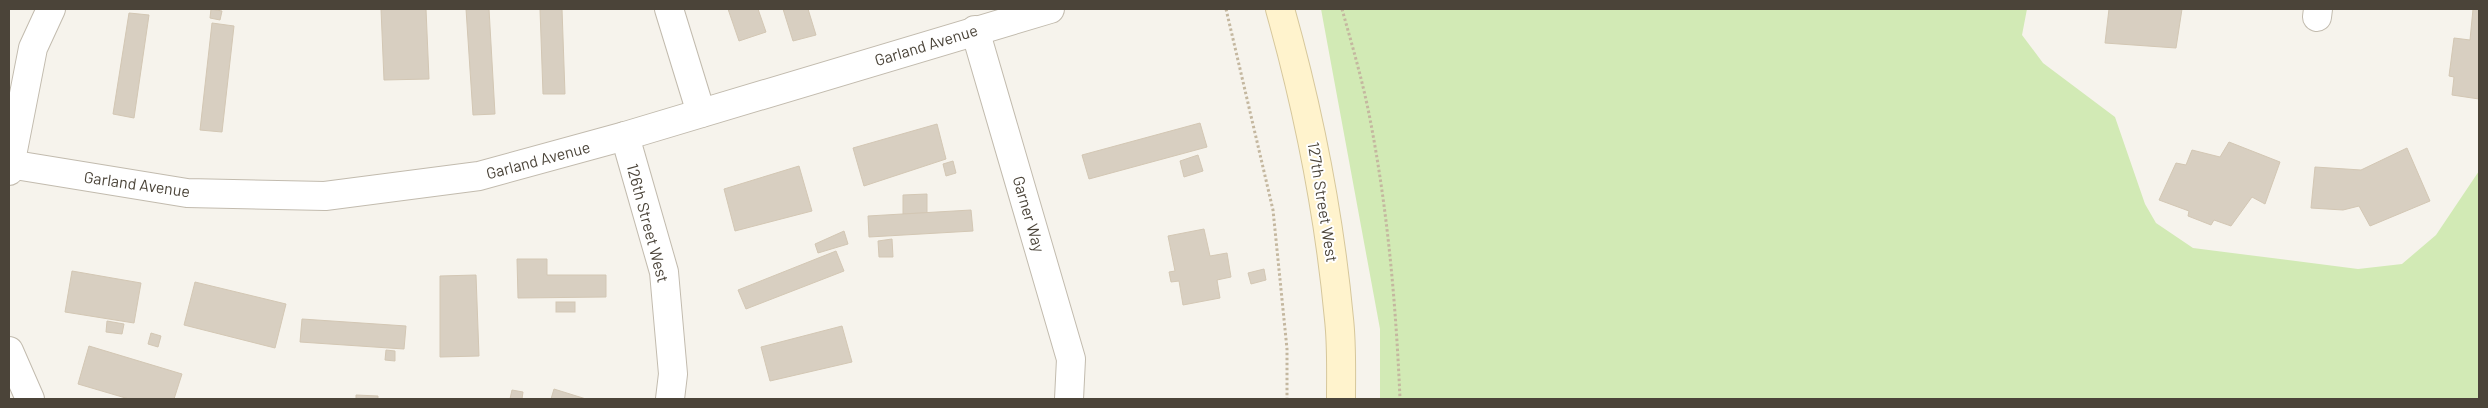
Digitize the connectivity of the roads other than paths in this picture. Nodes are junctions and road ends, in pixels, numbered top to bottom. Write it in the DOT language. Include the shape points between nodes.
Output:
graph roads {
  1 [pos="50,9"];
  2 [pos="669,9"];
  3 [pos="1050,9"];
  4 [pos="1280,9"];
  5 [pos="975,30"];
  6 [pos="701,113"];
  7 [pos="625,136"];
  8 [pos="9,164"];
  9 [pos="9,171"];
  10 [pos="9,352"];
  11 [pos="30,399"];
  12 [pos="670,399"];
  13 [pos="1069,399"];
  14 [pos="1341,399"];
  1 -- 8 [label="street" via="33,48"];
  2 -- 6 [label="street"];
  3 -- 5 [label="street, Garland Avenue"];
  4 -- 14 [label="street, 127th Street West" via="1304,95 1323,190 1340,321"];
  5 -- 6 [label="street, Garland Avenue"];
  5 -- 13 [label="street, Garner Way" via="1071,360"];
  6 -- 7 [label="street, Garland Avenue"];
  7 -- 8 [label="street, Garland Avenue" via="479,176 325,196 187,193"];
  7 -- 12 [label="street, 126th Street West" via="664,272 673,374"];
  8 -- 9 [label="street"];
  10 -- 11 [label="street"];
}
